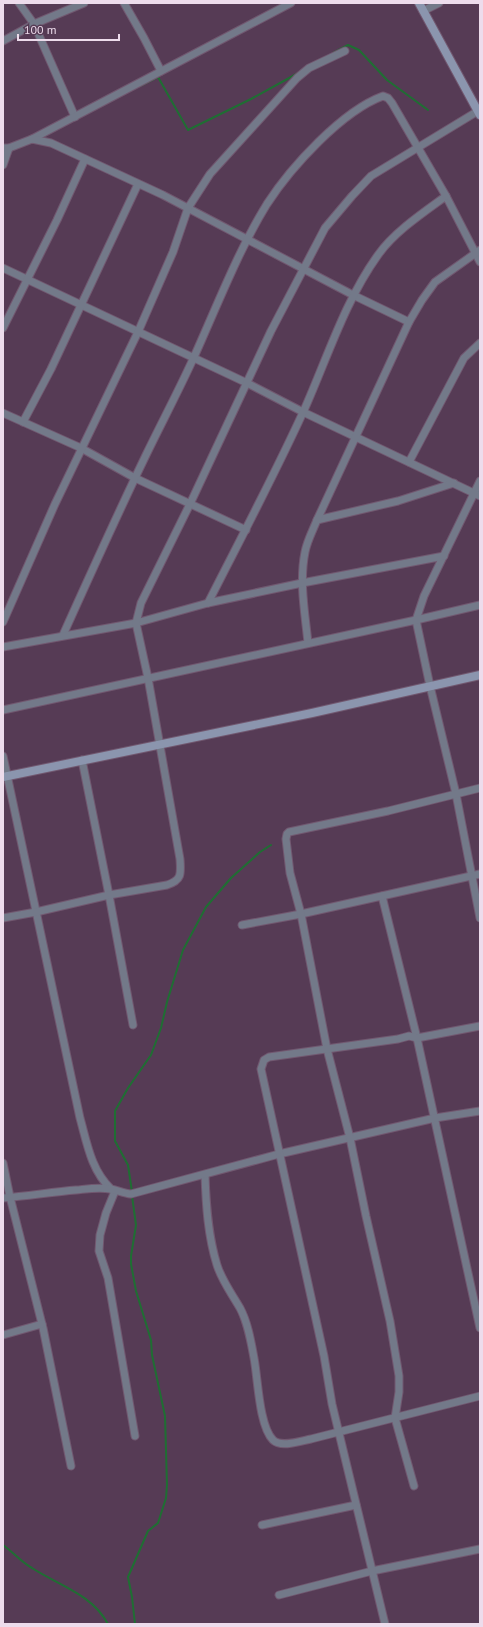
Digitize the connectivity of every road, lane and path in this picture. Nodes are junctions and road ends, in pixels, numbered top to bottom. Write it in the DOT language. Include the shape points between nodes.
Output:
graph roads {
  1 [pos="19,3"];
  2 [pos="84,3"];
  3 [pos="124,3"];
  4 [pos="291,3"];
  5 [pos="439,3"];
  6 [pos="421,7"];
  7 [pos="34,24"];
  8 [pos="3,42"];
  9 [pos="345,51"];
  10 [pos="161,71"];
  11 [pos="479,113"];
  12 [pos="75,116"];
  13 [pos="32,139"];
  14 [pos="6,148"];
  15 [pos="418,148"];
  16 [pos="85,159"];
  17 [pos="3,165"];
  18 [pos="138,184"];
  19 [pos="446,196"];
  20 [pos="188,208"];
  21 [pos="247,240"];
  22 [pos="478,251"];
  23 [pos="480,262"];
  24 [pos="3,268"];
  25 [pos="302,269"];
  26 [pos="28,279"];
  27 [pos="353,295"];
  28 [pos="82,306"];
  29 [pos="409,322"];
  30 [pos="3,328"];
  31 [pos="138,332"];
  32 [pos="480,343"];
  33 [pos="193,359"];
  34 [pos="247,383"];
  35 [pos="303,412"];
  36 [pos="3,413"];
  37 [pos="24,422"];
  38 [pos="356,436"];
  39 [pos="81,448"];
  40 [pos="409,462"];
  41 [pos="135,478"];
  42 [pos="480,481"];
  43 [pos="454,483"];
  44 [pos="477,495"];
  45 [pos="190,504"];
  46 [pos="317,520"];
  47 [pos="246,530"];
  48 [pos="444,556"];
  49 [pos="302,583"];
  50 [pos="208,603"];
  51 [pos="480,605"];
  52 [pos="416,620"];
  53 [pos="3,622"];
  54 [pos="136,623"];
  55 [pos="62,635"];
  56 [pos="308,643"];
  57 [pos="3,647"];
  58 [pos="480,675"];
  59 [pos="148,678"];
  60 [pos="430,686"];
  61 [pos="3,710"];
  62 [pos="160,745"];
  63 [pos="3,756"];
  64 [pos="82,760"];
  65 [pos="5,776"];
  66 [pos="480,788"];
  67 [pos="456,794"];
  68 [pos="480,874"];
  69 [pos="472,876"];
  70 [pos="110,894"];
  71 [pos="382,896"];
  72 [pos="36,912"];
  73 [pos="301,914"];
  74 [pos="3,918"];
  75 [pos="480,918"];
  76 [pos="242,925"];
  77 [pos="134,1025"];
  78 [pos="480,1026"];
  79 [pos="417,1038"];
  80 [pos="328,1048"];
  81 [pos="480,1111"];
  82 [pos="435,1118"];
  83 [pos="350,1138"];
  84 [pos="279,1154"];
  85 [pos="3,1163"];
  86 [pos="205,1175"];
  87 [pos="113,1190"];
  88 [pos="6,1198"];
  89 [pos="42,1324"];
  90 [pos="480,1328"];
  91 [pos="3,1335"];
  92 [pos="480,1396"];
  93 [pos="395,1418"];
  94 [pos="339,1432"];
  95 [pos="135,1436"];
  96 [pos="71,1466"];
  97 [pos="414,1486"];
  98 [pos="356,1506"];
  99 [pos="262,1525"];
  100 [pos="480,1549"];
  101 [pos="372,1571"];
  102 [pos="279,1595"];
  103 [pos="385,1624"];
  1 -- 7 [label="street"];
  2 -- 7 [label="street"];
  3 -- 10 [label="street"];
  4 -- 10 [label="street"];
  5 -- 6 [label="street"];
  6 -- 11 [label="main road"];
  7 -- 8 [label="street"];
  7 -- 12 [label="street"];
  9 -- 20 [label="street" via="310,68 292,83 210,174"];
  10 -- 12 [label="street"];
  11 -- 15 [label="street"];
  12 -- 13 [label="street"];
  13 -- 14 [label="street"];
  13 -- 16 [label="street" via="51,143"];
  14 -- 17 [label="street"];
  15 -- 19 [label="street"];
  15 -- 21 [label="street" via="388,98 377,98 325,134 294,168 268,203"];
  15 -- 25 [label="street" via="371,176 325,228"];
  16 -- 18 [label="street"];
  16 -- 26 [label="street"];
  18 -- 20 [label="street"];
  18 -- 28 [label="street"];
  19 -- 22 [label="street"];
  19 -- 27 [label="street" via="412,222 378,254"];
  20 -- 21 [label="street"];
  20 -- 31 [label="street" via="173,252"];
  21 -- 25 [label="street"];
  21 -- 33 [label="street"];
  22 -- 23 [label="street"];
  22 -- 29 [label="street" via="435,282"];
  24 -- 26 [label="street"];
  25 -- 27 [label="street"];
  25 -- 34 [label="street"];
  26 -- 28 [label="street"];
  26 -- 30 [label="street"];
  27 -- 29 [label="street"];
  27 -- 35 [label="street"];
  28 -- 31 [label="street"];
  28 -- 37 [label="street"];
  29 -- 38 [label="street"];
  31 -- 33 [label="street"];
  31 -- 39 [label="street"];
  32 -- 40 [label="street" via="464,358"];
  33 -- 34 [label="street"];
  33 -- 41 [label="street"];
  34 -- 35 [label="street"];
  34 -- 45 [label="street"];
  35 -- 38 [label="street"];
  35 -- 47 [label="street"];
  36 -- 37 [label="street"];
  37 -- 39 [label="street"];
  38 -- 40 [label="street"];
  38 -- 46 [label="street"];
  39 -- 41 [label="street"];
  39 -- 53 [label="street"];
  40 -- 43 [label="street"];
  41 -- 45 [label="street"];
  41 -- 55 [label="street"];
  42 -- 44 [label="street"];
  43 -- 44 [label="street"];
  43 -- 46 [label="street" via="398,501"];
  44 -- 48 [label="street"];
  45 -- 47 [label="street"];
  45 -- 54 [label="street" via="141,603"];
  46 -- 49 [label="street" via="305,550"];
  47 -- 50 [label="street"];
  48 -- 49 [label="street"];
  48 -- 52 [label="street" via="424,596"];
  49 -- 50 [label="street"];
  49 -- 56 [label="street"];
  50 -- 54 [label="street"];
  51 -- 52 [label="street"];
  52 -- 56 [label="street"];
  52 -- 60 [label="street"];
  54 -- 55 [label="street"];
  54 -- 59 [label="street"];
  55 -- 57 [label="street"];
  56 -- 59 [label="street"];
  58 -- 60 [label="main road"];
  59 -- 61 [label="street"];
  59 -- 62 [label="street"];
  60 -- 62 [label="main road"];
  60 -- 67 [label="street"];
  62 -- 64 [label="main road"];
  62 -- 70 [label="street" via="180,859 180,875 175,882 167,885"];
  63 -- 65 [label="street"];
  64 -- 65 [label="main road"];
  64 -- 70 [label="street"];
  65 -- 72 [label="street"];
  66 -- 67 [label="street"];
  67 -- 69 [label="street"];
  67 -- 73 [label="street" via="289,832 286,852"];
  68 -- 69 [label="street"];
  69 -- 71 [label="street"];
  69 -- 75 [label="street"];
  70 -- 72 [label="street"];
  70 -- 77 [label="street"];
  71 -- 73 [label="street"];
  71 -- 79 [label="street"];
  72 -- 74 [label="street"];
  72 -- 87 [label="street" via="80,1118 94,1166 103,1182"];
  73 -- 76 [label="street"];
  73 -- 80 [label="street"];
  78 -- 79 [label="street"];
  79 -- 80 [label="street" via="409,1036"];
  79 -- 82 [label="street"];
  80 -- 83 [label="street"];
  80 -- 84 [label="street" via="270,1057 262,1063"];
  81 -- 82 [label="street"];
  82 -- 83 [label="street"];
  82 -- 90 [label="street"];
  83 -- 84 [label="street"];
  83 -- 93 [label="street" via="394,1342 399,1376"];
  84 -- 86 [label="street"];
  84 -- 94 [label="street"];
  85 -- 88 [label="street"];
  86 -- 87 [label="street" via="131,1194"];
  86 -- 94 [label="street" via="207,1218 217,1267 245,1319 268,1434 275,1442 286,1444"];
  87 -- 88 [label="street" via="95,1188"];
  87 -- 95 [label="street" via="104,1217 99,1251 108,1278"];
  88 -- 89 [label="street" via="28,1266"];
  89 -- 91 [label="street"];
  89 -- 96 [label="street"];
  92 -- 93 [label="street"];
  93 -- 94 [label="street"];
  93 -- 97 [label="street"];
  94 -- 98 [label="street"];
  98 -- 99 [label="street"];
  98 -- 101 [label="street"];
  100 -- 101 [label="street"];
  101 -- 102 [label="street"];
  101 -- 103 [label="street"];
}
